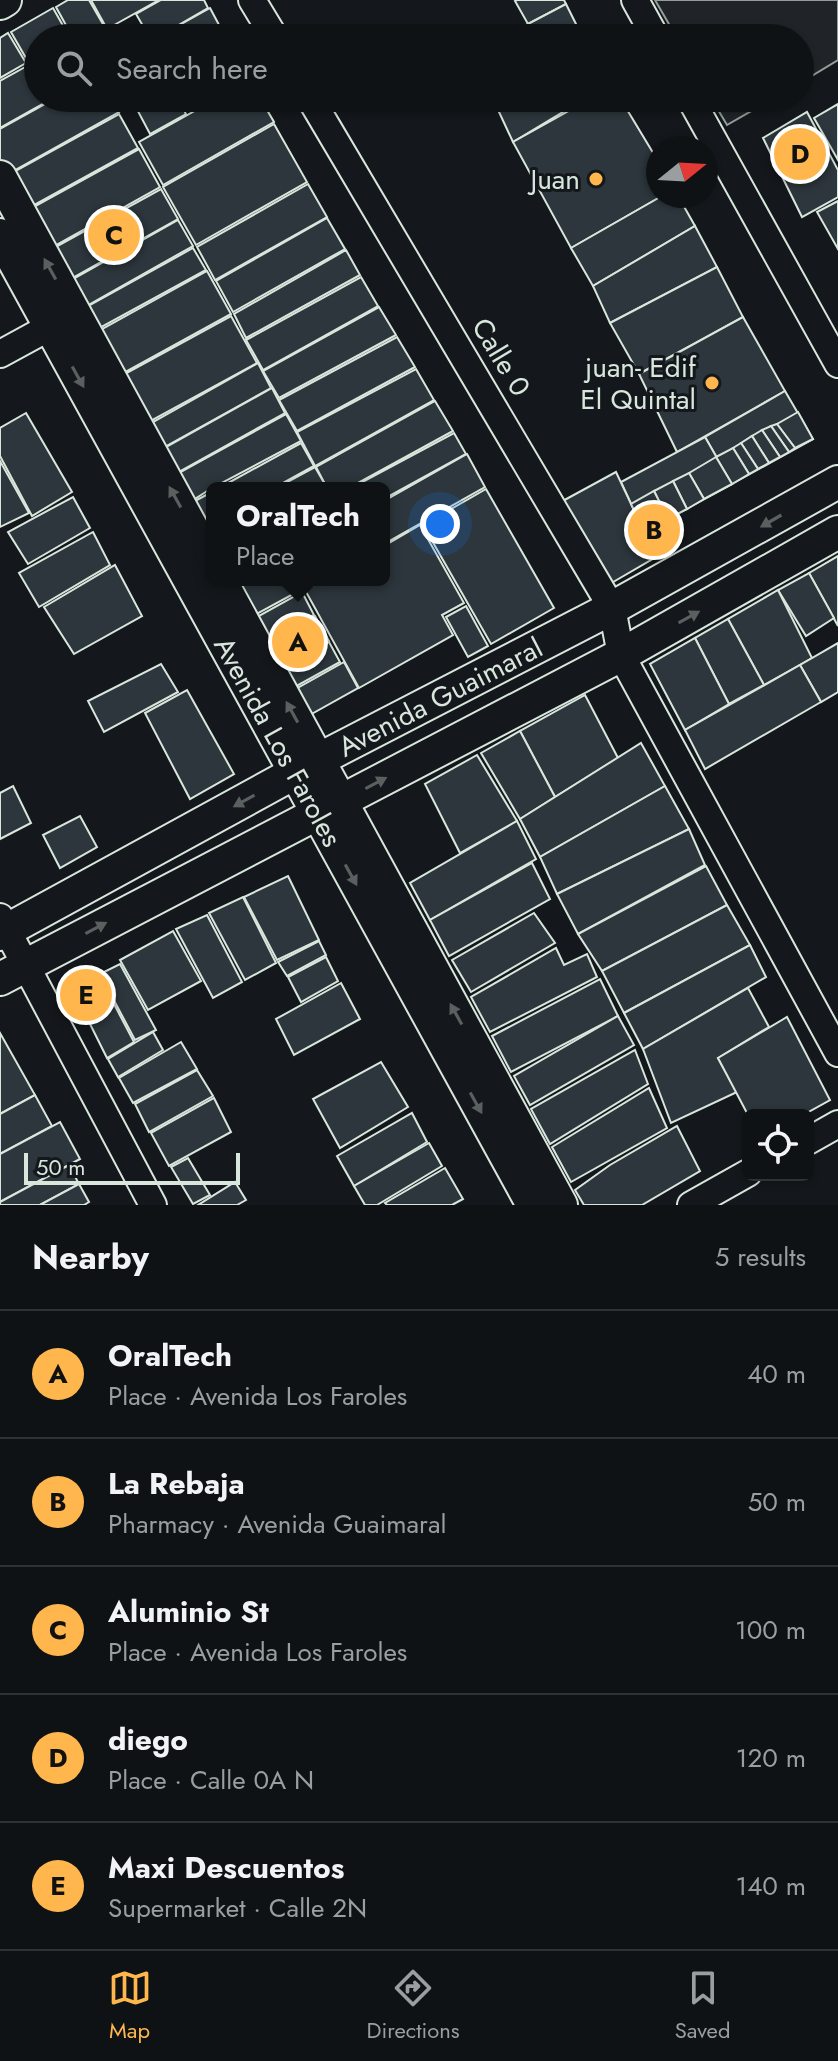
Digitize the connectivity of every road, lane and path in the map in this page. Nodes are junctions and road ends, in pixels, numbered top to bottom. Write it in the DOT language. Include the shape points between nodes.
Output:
graph roads {
  1 [pos="5,0"];
  2 [pos="252,0"];
  3 [pos="635,0"];
  4 [pos="0,3"];
  5 [pos="267,24"];
  6 [pos="648,24"];
  7 [pos="318,112"];
  8 [pos="698,112"];
  9 [pos="0,177"];
  10 [pos="0,235"];
  11 [pos="62,320"];
  12 [pos="0,354"];
  13 [pos="838,364"];
  14 [pos="838,482"];
  15 [pos="838,532"];
  16 [pos="206,555"];
  17 [pos="206,584"];
  18 [pos="207,586"];
  19 [pos="223,586"];
  20 [pos="612,608"];
  21 [pos="621,655"];
  22 [pos="306,767"];
  23 [pos="328,808"];
  24 [pos="2,927"];
  25 [pos="13,972"];
  26 [pos="838,1053"];
  27 [pos="838,1124"];
  28 [pos="814,1138"];
  29 [pos="742,1176"];
  30 [pos="153,1205"];
  31 [pos="533,1205"];
  32 [pos="561,1205"];
  33 [pos="691,1205"];
  1 -- 4 [label="street"];
  2 -- 5 [label="street"];
  3 -- 6 [label="street"];
  7 -- 20 [label="street, Calle 0"];
  8 -- 13 [label="street"];
  11 -- 9 [label="street, Avenida Los Faroles, one-way"];
  10 -- 11 [label="street, Avenida Los Faroles"];
  11 -- 12 [label="street"];
  16 -- 11 [label="street, Avenida Los Faroles, one-way"];
  11 -- 17 [label="street, Avenida Los Faroles, one-way"];
  14 -- 20 [label="street, Avenida Guaimaral, one-way"];
  21 -- 15 [label="street, Avenida Guaimaral, one-way"];
  18 -- 22 [label="street, Avenida Los Faroles, one-way"];
  22 -- 19 [label="street, Avenida Los Faroles, one-way"];
  20 -- 21 [label="street, Calle 0"];
  20 -- 22 [label="street, Avenida Guaimaral"];
  23 -- 21 [label="street, Avenida Guaimaral, one-way"];
  21 -- 26 [label="street, Calle 0"];
  22 -- 23 [label="street, Avenida Los Faroles"];
  22 -- 24 [label="street, Avenida Guaimaral, one-way"];
  25 -- 23 [label="street, Avenida Guaimaral, one-way"];
  23 -- 31 [label="street, Avenida Los Faroles, one-way"];
  32 -- 23 [label="street, Avenida Los Faroles, one-way"];
  24 -- 25 [label="street"];
  25 -- 30 [label="street"];
  27 -- 28 [label="street"];
  29 -- 33 [label="street"];
}
